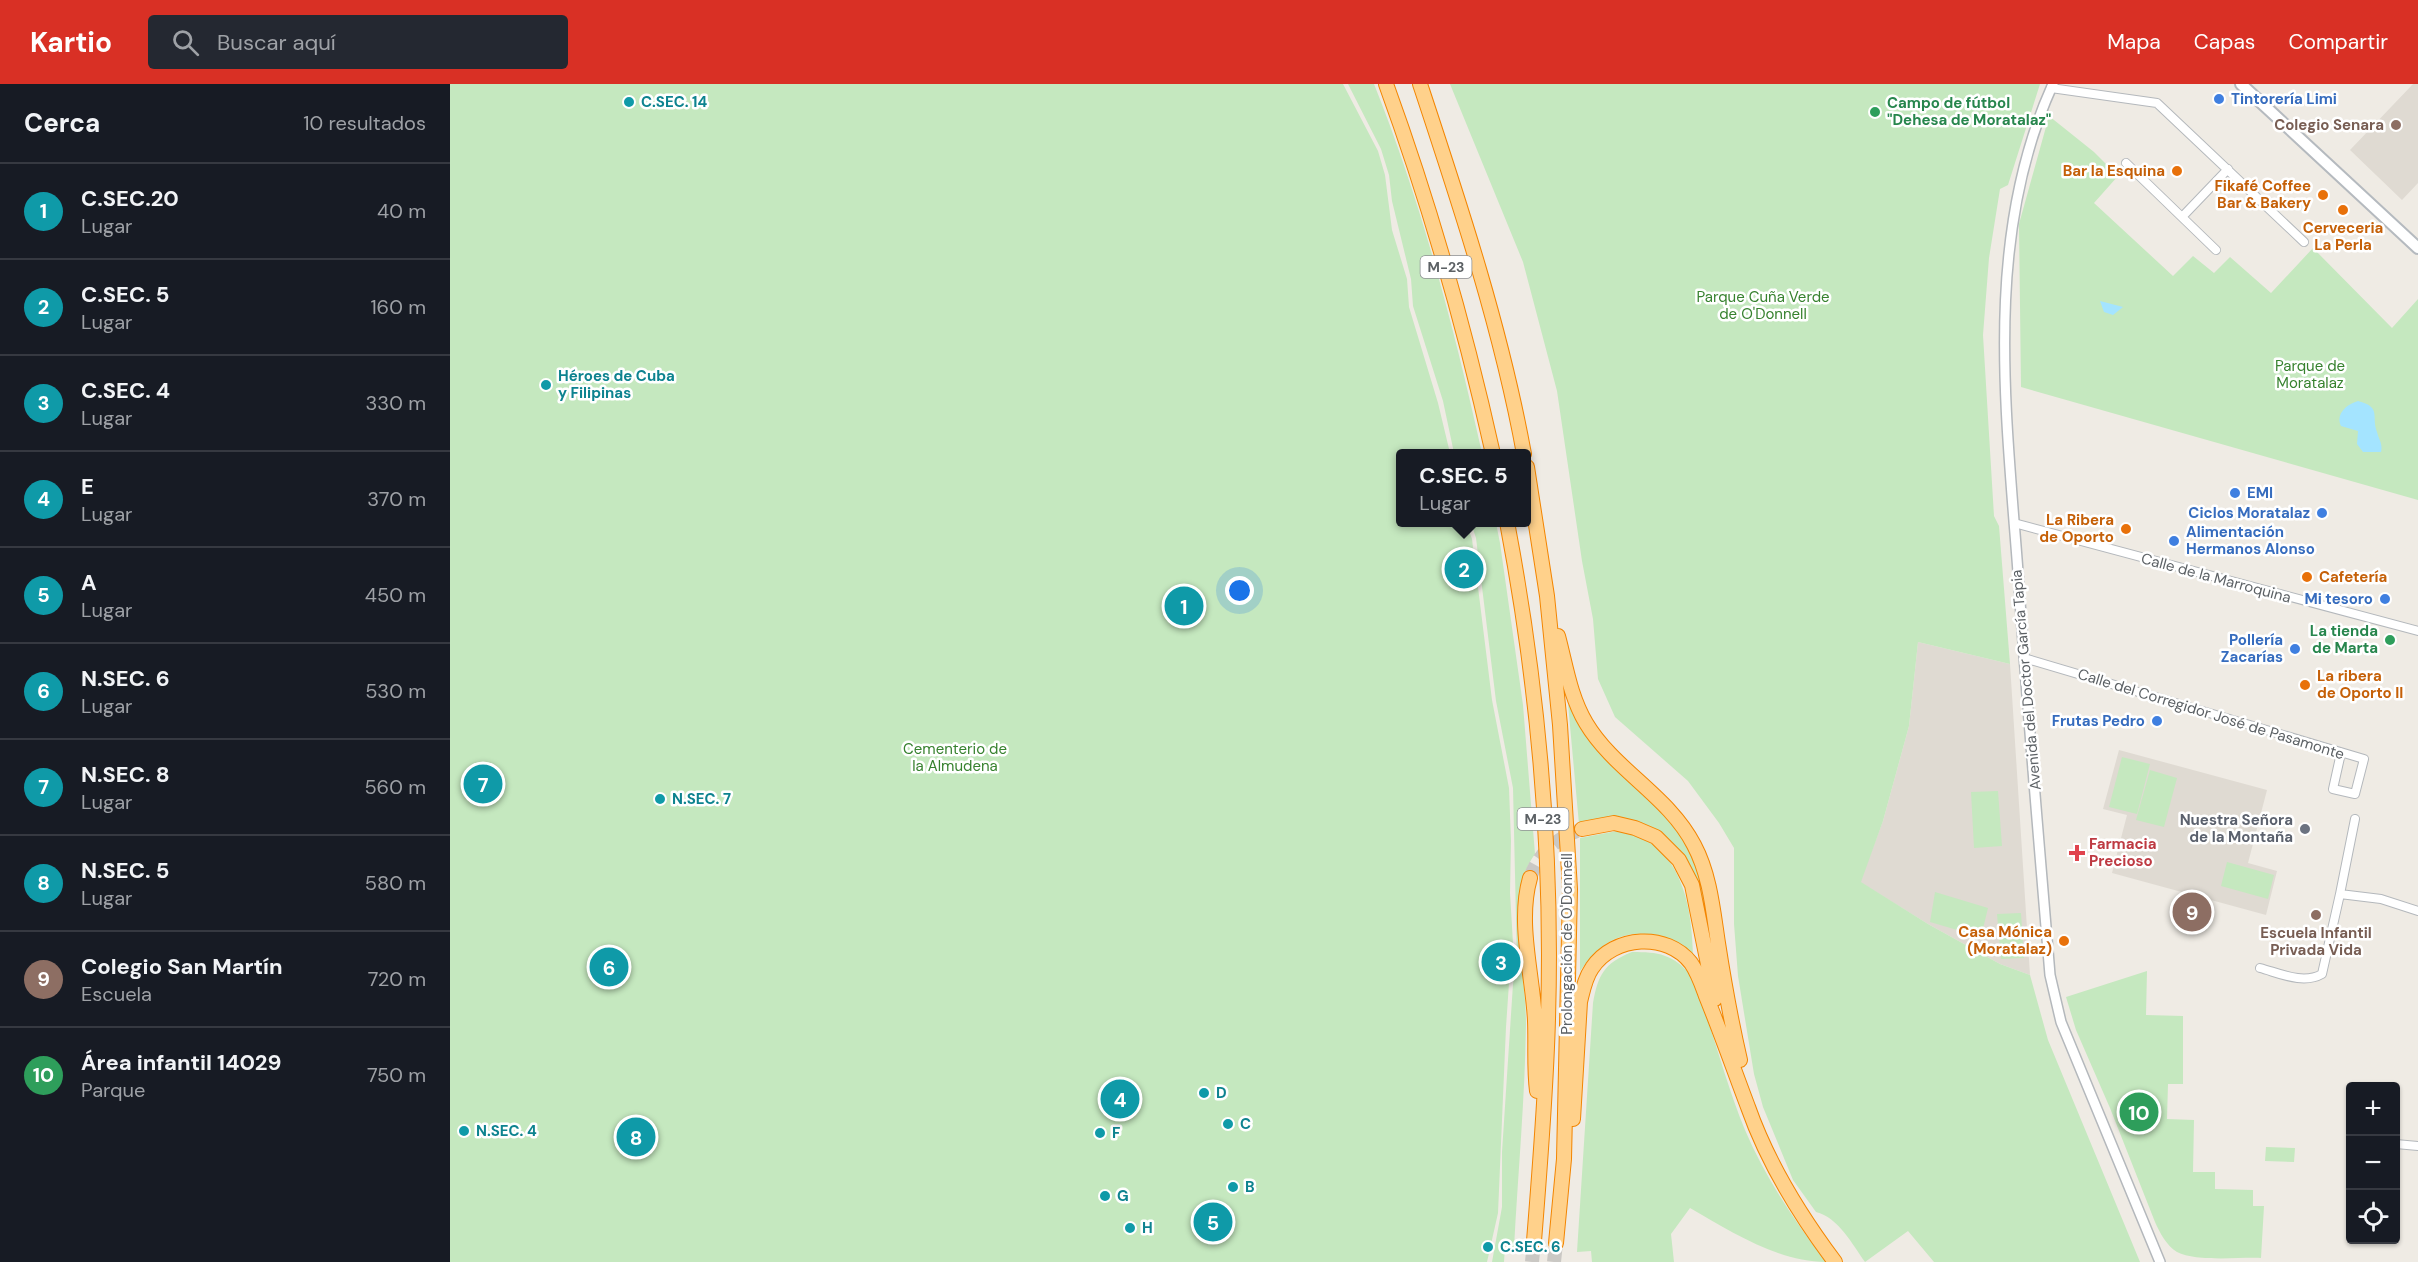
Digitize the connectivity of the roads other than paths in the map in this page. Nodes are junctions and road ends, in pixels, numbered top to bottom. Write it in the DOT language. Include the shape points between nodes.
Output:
graph roads {
  1 [pos="1386,84"];
  2 [pos="1420,84"];
  3 [pos="2241,84"];
  4 [pos="2052,86"];
  5 [pos="2126,162"];
  6 [pos="2228,169"];
  7 [pos="2182,217"];
  8 [pos="2304,242"];
  9 [pos="2418,248"];
  10 [pos="2216,250"];
  11 [pos="1492,449"];
  12 [pos="1523,449"];
  13 [pos="1531,493"];
  14 [pos="2014,523"];
  15 [pos="1508,527"];
  16 [pos="1547,596"];
  17 [pos="2418,631"];
  18 [pos="2024,658"];
  19 [pos="2341,753"];
  20 [pos="2355,819"];
  21 [pos="1582,829"];
  22 [pos="1530,878"];
  23 [pos="2340,894"];
  24 [pos="2418,911"];
  25 [pos="2260,968"];
  26 [pos="1723,1034"];
  27 [pos="1748,1109"];
  28 [pos="1543,1117"];
  29 [pos="2400,1144"];
  30 [pos="2418,1146"];
  31 [pos="1564,1159"];
  32 [pos="1534,1241"];
  33 [pos="1556,1243"];
  34 [pos="1834,1262"];
  35 [pos="2160,1262"];
  1 -- 11 [label="highway, M-23" via="1431,212"];
  2 -- 12 [label="highway, M-23" via="1468,230"];
  3 -- 9 [label="main road"];
  4 -- 6 [label="street" via="2157,103"];
  4 -- 14 [label="street, Avenida del Doctor García Tapia" via="2024,167 2011,224 2003,333"];
  5 -- 7 [label="street"];
  6 -- 7 [label="street"];
  6 -- 8 [label="street"];
  7 -- 10 [label="street"];
  13 -- 16 [label="highway, Prolongación de O'Donnell / M-23"];
  14 -- 17 [label="street, Calle de la Marroquina"];
  14 -- 18 [label="street, Avenida del Doctor García Tapia"];
  15 -- 28 [label="highway, Prolongación de O'Donnell / M-23" via="1537,734 1548,895"];
  16 -- 27 [label="highway" via="1570,687 1587,724 1607,751 1673,814 1701,858"];
  16 -- 31 [label="highway, Prolongación de O'Donnell / M-23" via="1570,889"];
  18 -- 19 [label="street, Calle del Corregidor José de Pasamonte"];
  18 -- 35 [label="street, Avenida del Doctor García Tapia" via="2051,986 2061,1022"];
  19 -- 19 [label="street, Calle del Corregidor José de Pasamonte" via="2333,789 2355,794 2364,759"];
  20 -- 23 [label="street"];
  21 -- 26 [label="highway" via="1614,823 1635,828 1656,837 1679,860 1692,885"];
  22 -- 28 [label="highway" via="1525,912 1535,1020 1536,1089"];
  23 -- 24 [label="street" via="2381,899"];
  23 -- 25 [label="street" via="2322,974 2305,980"];
  26 -- 27 [label="highway"];
  26 -- 31 [label="highway" via="1696,971 1679,951 1644,941 1607,952 1587,977 1580,1002 1573,1119"];
  27 -- 34 [label="highway" via="1786,1191"];
  28 -- 32 [label="highway, Prolongación de O'Donnell / M-23"];
  29 -- 30 [label="street"];
  31 -- 33 [label="highway, Prolongación de O'Donnell / M-23"];
}
